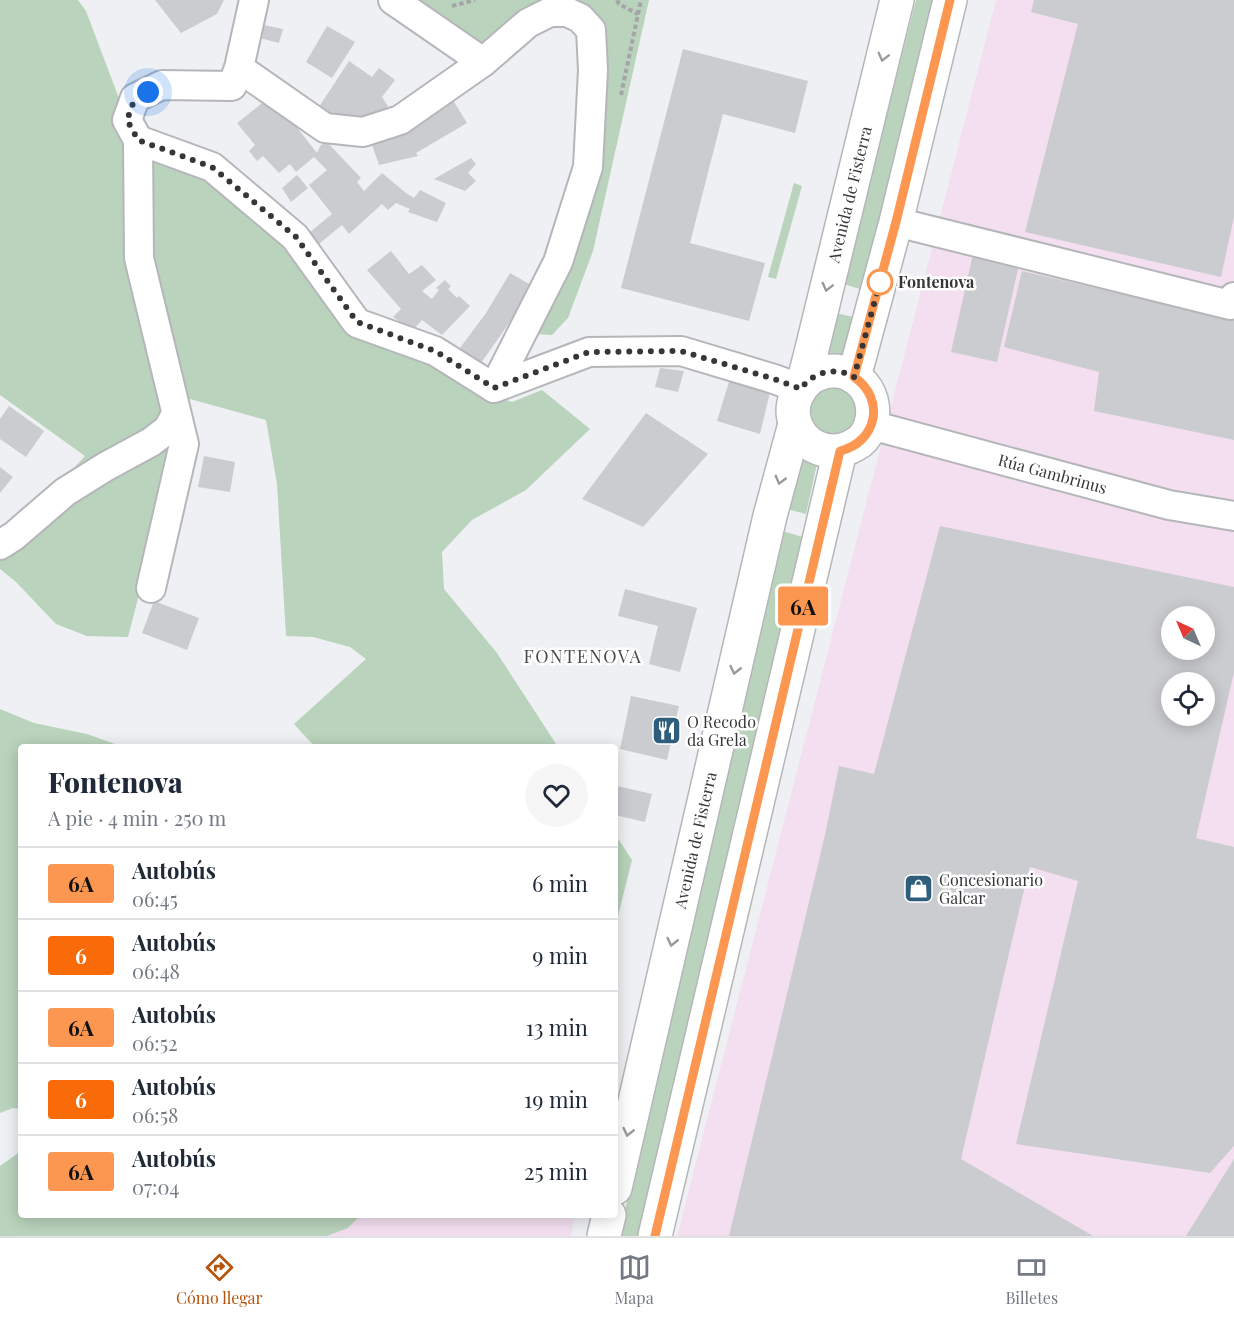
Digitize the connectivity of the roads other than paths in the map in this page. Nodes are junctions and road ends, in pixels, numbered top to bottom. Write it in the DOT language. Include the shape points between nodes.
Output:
graph roads {
  1 [pos="254,0"];
  2 [pos="393,0"];
  3 [pos="897,0"];
  4 [pos="950,0"];
  5 [pos="483,62"];
  6 [pos="239,68"];
  7 [pos="138,140"];
  8 [pos="896,222"];
  9 [pos="1234,297"];
  10 [pos="854,377"];
  11 [pos="494,388"];
  12 [pos="801,388"];
  13 [pos="176,414"];
  14 [pos="795,424"];
  15 [pos="871,425"];
  16 [pos="840,451"];
  17 [pos="1234,516"];
  18 [pos="0,545"];
  19 [pos="151,588"];
  20 [pos="618,1175"];
  21 [pos="608,1218"];
  22 [pos="604,1236"];
  23 [pos="655,1236"];
  1 -- 6 [label="street"];
  2 -- 5 [label="street"];
  3 -- 12 [label="main road, Avenida de Fisterra, one-way"];
  4 -- 8 [label="main road"];
  5 -- 6 [label="street" via="400,120 363,132 325,128"];
  5 -- 11 [label="street" via="528,23 550,12 567,12 591,30 588,167 558,262"];
  6 -- 7 [label="street" via="232,86 162,85 135,98 127,120"];
  7 -- 11 [label="street" via="212,167 296,237 357,322 435,351"];
  7 -- 13 [label="street" via="139,258"];
  8 -- 9 [label="street" via="1230,305"];
  8 -- 10 [label="main road"];
  10 -- 12 [label="main road" via="825,372 812,377"];
  10 -- 15 [label="main road" via="862,382 874,406"];
  11 -- 12 [label="street" via="589,352 681,351"];
  12 -- 14 [label="main road, Avenida de Fisterra" via="793,410"];
  13 -- 18 [label="street" via="168,429 151,442 65,492"];
  13 -- 19 [label="street" via="184,444"];
  14 -- 16 [label="main road" via="810,444 822,450"];
  14 -- 20 [label="main road, Avenida de Fisterra, one-way" via="770,516"];
  15 -- 16 [label="main road" via="859,442"];
  15 -- 17 [label="street, Rúa Gambrinus" via="1169,506"];
  16 -- 23 [label="main road"];
  21 -- 22 [label="main road"];
}
